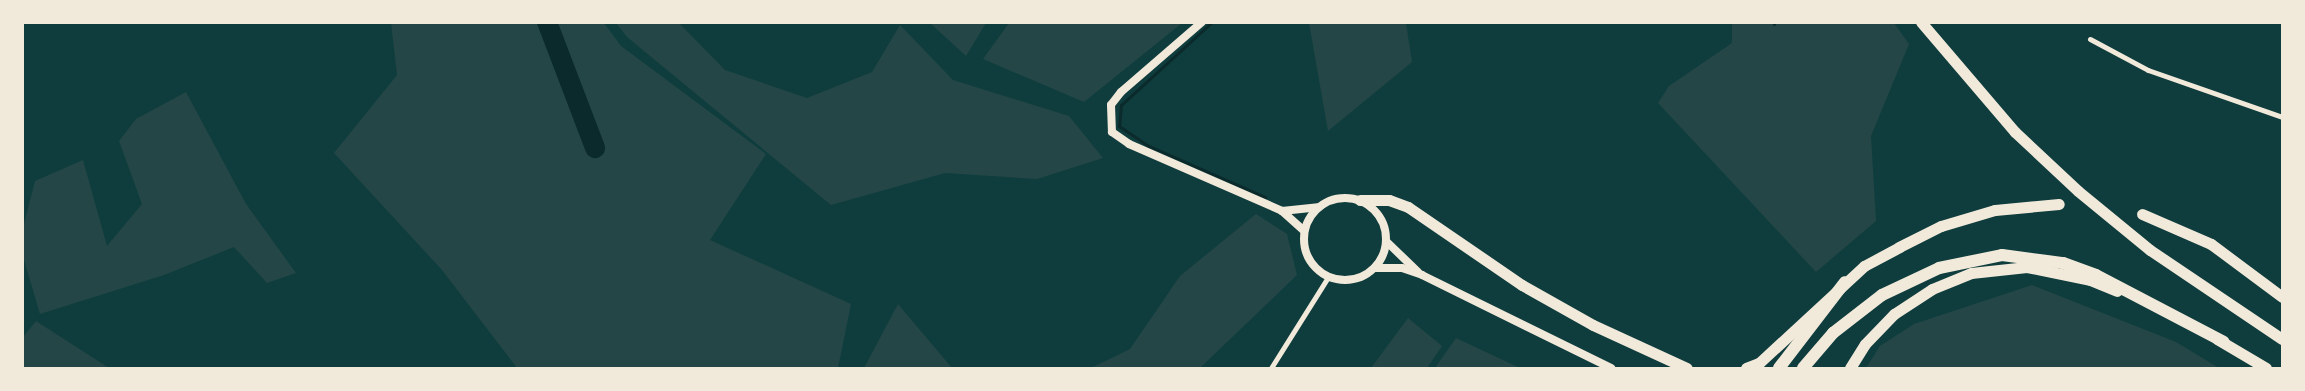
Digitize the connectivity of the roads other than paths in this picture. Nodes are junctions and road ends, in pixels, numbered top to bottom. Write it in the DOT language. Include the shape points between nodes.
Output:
graph roads {
  1 [pos="1202,22"];
  2 [pos="1922,22"];
  3 [pos="2090,39"];
  4 [pos="2282,117"];
  5 [pos="1360,200"];
  6 [pos="2059,204"];
  7 [pos="1318,207"];
  8 [pos="1282,211"];
  9 [pos="2142,214"];
  10 [pos="1304,231"];
  11 [pos="1387,242"];
  12 [pos="1375,268"];
  13 [pos="1422,275"];
  14 [pos="1328,277"];
  15 [pos="1845,282"];
  16 [pos="2282,297"];
  17 [pos="2282,339"];
  18 [pos="2224,342"];
  19 [pos="1271,368"];
  20 [pos="1611,368"];
  21 [pos="1687,368"];
  22 [pos="1746,368"];
  23 [pos="1778,368"];
  24 [pos="1803,368"];
  25 [pos="1850,368"];
  26 [pos="2266,368"];
  1 -- 8 [label="street" via="1121,92 1112,105 1112,132 1129,144"];
  2 -- 17 [label="highway" via="2015,132 2078,192 2150,250"];
  3 -- 4 [label="street" via="2148,70"];
  5 -- 7 [label="street" via="1343,197"];
  5 -- 11 [label="street" via="1380,217"];
  5 -- 21 [label="highway" via="1389,200 1408,207 1522,284 1593,325"];
  6 -- 15 [label="highway" via="1995,210 1941,226 1864,266"];
  7 -- 8 [label="street"];
  7 -- 10 [label="street"];
  8 -- 10 [label="street"];
  9 -- 16 [label="highway" via="2211,244"];
  10 -- 14 [label="street" via="1308,259"];
  11 -- 12 [label="street"];
  11 -- 13 [label="street"];
  12 -- 13 [label="street" via="1402,268"];
  12 -- 14 [label="street" via="1352,280"];
  13 -- 20 [label="street"];
  14 -- 19 [label="street"];
  15 -- 22 [label="highway" via="1759,363"];
  15 -- 23 [label="highway"];
  18 -- 24 [label="highway" via="2096,275 2063,263 2002,255 1939,268 1882,295 1833,333"];
  18 -- 25 [label="highway" via="2090,280 2027,267 1998,268 1951,280 1911,301 1875,332"];
  18 -- 26 [label="highway"];
}
